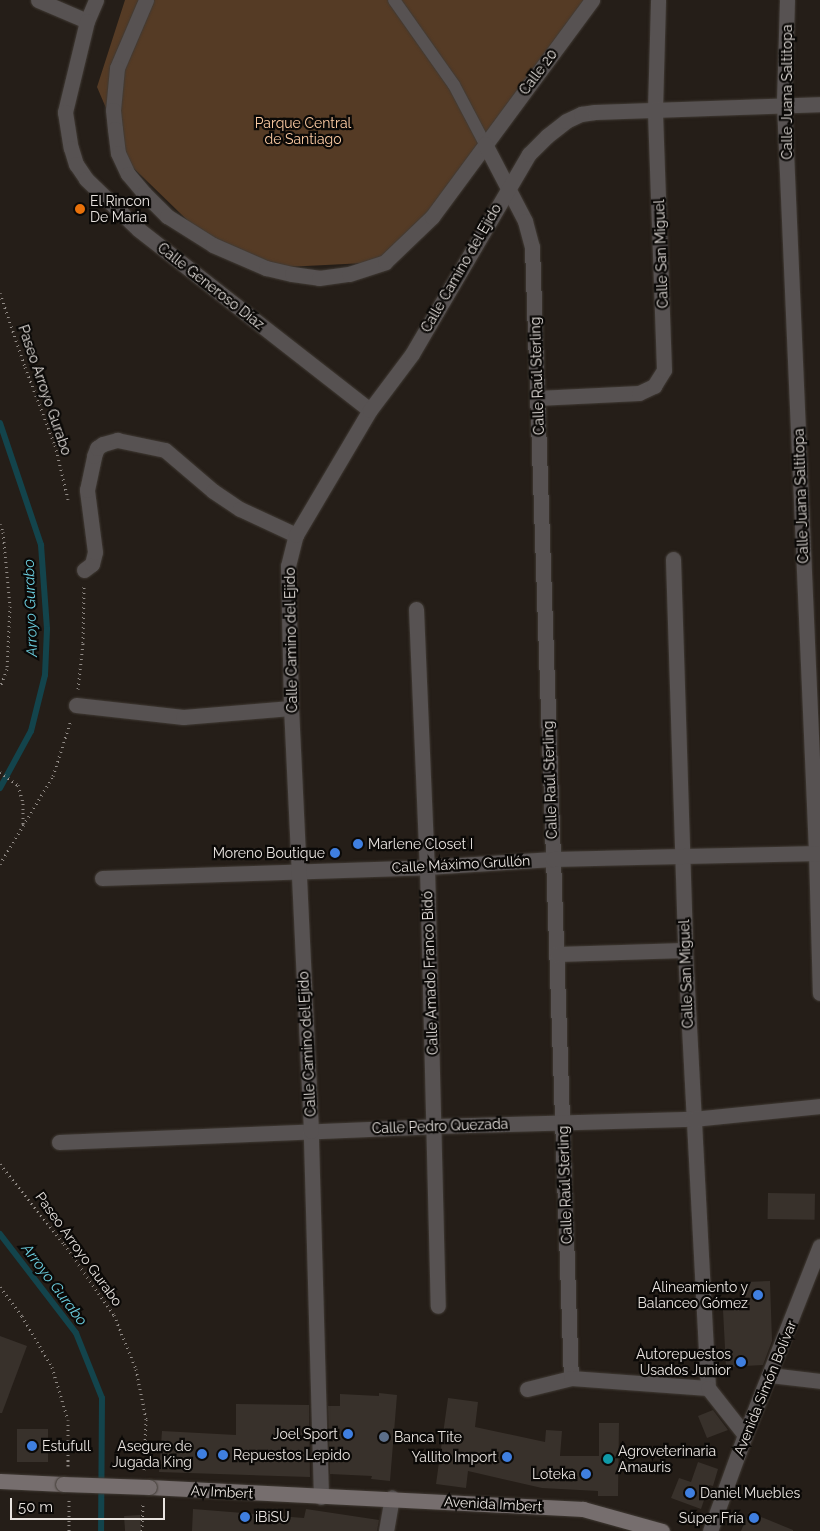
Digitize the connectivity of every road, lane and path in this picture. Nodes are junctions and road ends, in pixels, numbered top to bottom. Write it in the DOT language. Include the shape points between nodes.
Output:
graph roads {
  1 [pos="38,0"];
  2 [pos="96,0"];
  3 [pos="146,0"];
  4 [pos="394,0"];
  5 [pos="592,0"];
  6 [pos="658,0"];
  7 [pos="787,0"];
  8 [pos="87,21"];
  9 [pos="784,104"];
  10 [pos="820,104"];
  11 [pos="655,109"];
  12 [pos="485,144"];
  13 [pos="508,188"];
  14 [pos="0,293"];
  15 [pos="538,398"];
  16 [pos="370,410"];
  17 [pos="69,501"];
  18 [pos="0,524"];
  19 [pos="296,535"];
  20 [pos="673,559"];
  21 [pos="84,570"];
  22 [pos="416,609"];
  23 [pos="0,687"];
  24 [pos="76,705"];
  25 [pos="292,708"];
  26 [pos="0,772"];
  27 [pos="22,825"];
  28 [pos="818,853"];
  29 [pos="681,858"];
  30 [pos="553,860"];
  31 [pos="0,864"];
  32 [pos="426,867"];
  33 [pos="300,871"];
  34 [pos="102,878"];
  35 [pos="685,950"];
  36 [pos="556,954"];
  37 [pos="820,993"];
  38 [pos="820,1106"];
  39 [pos="692,1119"];
  40 [pos="564,1122"];
  41 [pos="435,1126"];
  42 [pos="311,1131"];
  43 [pos="59,1142"];
  44 [pos="0,1164"];
  45 [pos="820,1246"];
  46 [pos="0,1288"];
  47 [pos="438,1306"];
  48 [pos="770,1375"];
  49 [pos="571,1378"];
  50 [pos="820,1381"];
  51 [pos="708,1388"];
  52 [pos="527,1389"];
  53 [pos="745,1435"];
  54 [pos="0,1480"];
  55 [pos="147,1481"];
  56 [pos="67,1484"];
  57 [pos="321,1497"];
  58 [pos="392,1498"];
  59 [pos="143,1503"];
  60 [pos="69,1531"];
  61 [pos="142,1531"];
  62 [pos="386,1531"];
  63 [pos="662,1531"];
  64 [pos="710,1531"];
  1 -- 8 [label="street"];
  2 -- 8 [label="street, Calle Generoso Díaz"];
  3 -- 12 [label="street, Calle 20" via="117,68 114,110 118,153 128,174 167,216 190,232 266,268 319,278 349,274 385,262 432,217"];
  4 -- 12 [label="lane" via="454,85"];
  5 -- 12 [label="street, Calle 20"];
  6 -- 11 [label="street, Calle San Miguel"];
  7 -- 9 [label="street, Calle Juana Saltitopa"];
  8 -- 16 [label="street, Calle Generoso Díaz" via="65,112 76,164 86,179 138,229"];
  9 -- 10 [label="street, Calle Camino del Ejido"];
  9 -- 11 [label="street, Calle Camino del Ejido"];
  9 -- 28 [label="street, Calle Juana Saltitopa"];
  11 -- 13 [label="street, Calle Camino del Ejido" via="595,112 566,121 529,154"];
  11 -- 15 [label="street, Calle San Miguel" via="664,370 654,386 639,393"];
  12 -- 13 [label="street, Calle Raúl Sterling"];
  13 -- 15 [label="street, Calle Raúl Sterling" via="525,222 532,247"];
  13 -- 16 [label="street, Calle Camino del Ejido" via="412,354"];
  14 -- 17 [label="path, Paseo Arroyo Gurabo" via="55,445"];
  15 -- 30 [label="street, Calle Raúl Sterling"];
  16 -- 19 [label="street, Calle Camino del Ejido"];
  18 -- 23 [label="path" via="10,606 7,669"];
  19 -- 21 [label="street" via="240,509 213,491 165,450 117,440 97,448 94,456 87,490 95,552 92,564"];
  19 -- 25 [label="street, Calle Camino del Ejido" via="288,566"];
  20 -- 29 [label="street, Calle San Miguel"];
  21 -- 24 [label="path" via="83,643"];
  22 -- 32 [label="street, Calle Amado Franco Bidó"];
  24 -- 25 [label="street" via="183,717"];
  24 -- 27 [label="path" via="53,776"];
  25 -- 33 [label="street, Calle Camino del Ejido"];
  26 -- 27 [label="path" via="18,784 23,803"];
  27 -- 31 [label="path"];
  28 -- 29 [label="street, Calle Máximo Grullón"];
  28 -- 37 [label="street, Calle Juana Saltitopa"];
  29 -- 30 [label="street, Calle Máximo Grullón"];
  29 -- 35 [label="street, Calle San Miguel"];
  30 -- 32 [label="street, Calle Máximo Grullón"];
  30 -- 36 [label="street, Calle Raúl Sterling"];
  32 -- 33 [label="street, Calle Máximo Grullón"];
  32 -- 41 [label="street, Calle Amado Franco Bidó"];
  33 -- 34 [label="street, Calle Máximo Grullón"];
  33 -- 42 [label="street, Calle Camino del Ejido"];
  35 -- 36 [label="street"];
  35 -- 39 [label="street, Calle San Miguel"];
  36 -- 40 [label="street, Calle Raúl Sterling"];
  38 -- 39 [label="street, Calle Pedro Quezada"];
  39 -- 40 [label="street, Calle Pedro Quezada"];
  39 -- 51 [label="street, Calle San Miguel"];
  40 -- 41 [label="street, Calle Pedro Quezada"];
  40 -- 49 [label="street, Calle Raúl Sterling"];
  41 -- 42 [label="street, Calle Pedro Quezada"];
  41 -- 47 [label="street, Calle Amado Franco Bidó"];
  42 -- 43 [label="street, Calle Pedro Quezada"];
  42 -- 57 [label="street, Calle Camino del Ejido"];
  44 -- 55 [label="path, Paseo Arroyo Gurabo" via="64,1244 114,1315 136,1369 146,1419"];
  45 -- 48 [label="street, Avenida Simón Bolívar"];
  46 -- 56 [label="path" via="22,1316 52,1367 68,1420"];
  48 -- 50 [label="street"];
  48 -- 53 [label="street, Avenida Simón Bolívar"];
  49 -- 51 [label="street"];
  49 -- 52 [label="street"];
  51 -- 53 [label="street"];
  53 -- 64 [label="street, Avenida Simón Bolívar"];
  54 -- 56 [label="main road"];
  55 -- 56 [label="main road, Av Imbert, bridge"];
  55 -- 57 [label="main road, Av Imbert"];
  56 -- 60 [label="path"];
  57 -- 58 [label="main road, Avenida Imbert"];
  58 -- 62 [label="street"];
  58 -- 63 [label="main road, Avenida Imbert" via="583,1509"];
  59 -- 61 [label="path"];
}
